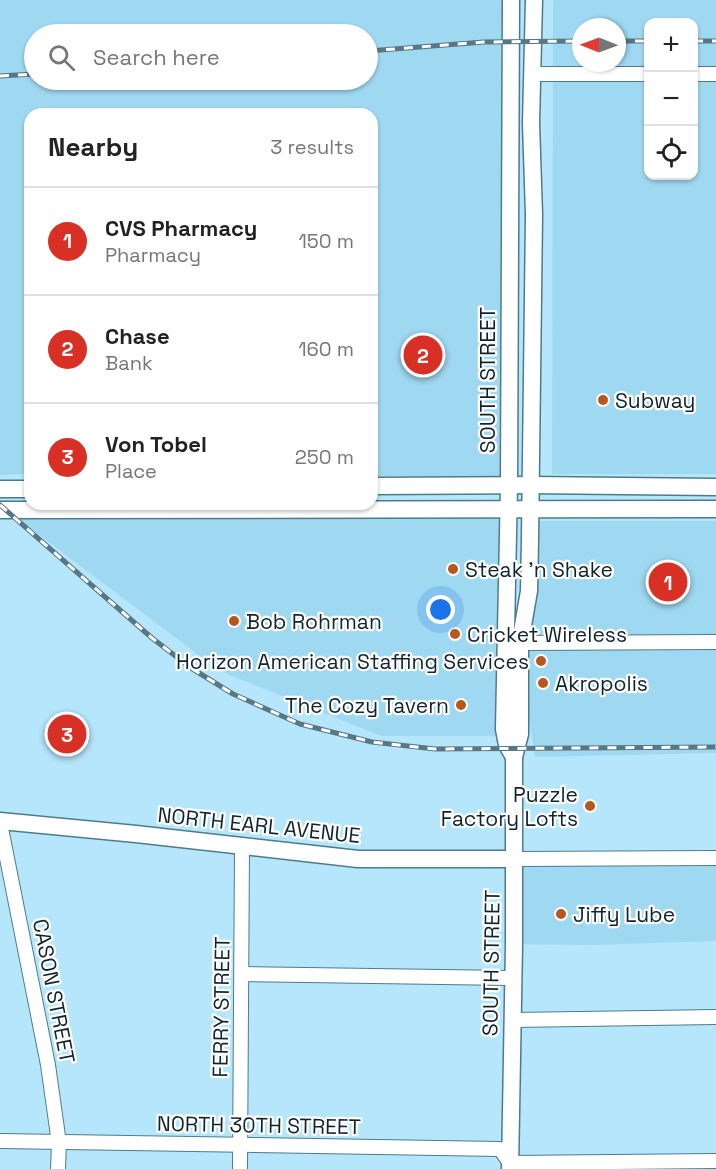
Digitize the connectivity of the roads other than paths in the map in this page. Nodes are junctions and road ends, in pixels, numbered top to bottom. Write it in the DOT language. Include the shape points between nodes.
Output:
graph roads {
  1 [pos="512,0"];
  2 [pos="534,0"];
  3 [pos="532,74"];
  4 [pos="644,74"];
  5 [pos="698,74"];
  6 [pos="716,74"];
  7 [pos="530,484"];
  8 [pos="508,485"];
  9 [pos="378,486"];
  10 [pos="716,487"];
  11 [pos="0,489"];
  12 [pos="24,489"];
  13 [pos="716,509"];
  14 [pos="0,510"];
  15 [pos="508,510"];
  16 [pos="530,510"];
  17 [pos="715,642"];
  18 [pos="520,643"];
  19 [pos="514,757"];
  20 [pos="0,822"];
  21 [pos="242,846"];
  22 [pos="716,858"];
  23 [pos="514,859"];
  24 [pos="242,974"];
  25 [pos="513,978"];
  26 [pos="716,1017"];
  27 [pos="512,1020"];
  28 [pos="0,1142"];
  29 [pos="59,1143"];
  30 [pos="240,1146"];
  31 [pos="716,1161"];
  32 [pos="510,1166"];
  33 [pos="58,1169"];
  34 [pos="240,1169"];
  1 -- 8 [label="main road, SOUTH STREET"];
  2 -- 3 [label="main road, SOUTH STREET"];
  3 -- 4 [label="street"];
  3 -- 7 [label="main road, SOUTH STREET"];
  5 -- 6 [label="street"];
  7 -- 8 [label="main road"];
  7 -- 10 [label="main road"];
  7 -- 16 [label="main road, SOUTH STREET"];
  8 -- 9 [label="main road"];
  8 -- 15 [label="main road, SOUTH STREET"];
  11 -- 12 [label="main road"];
  13 -- 16 [label="main road"];
  14 -- 15 [label="main road"];
  15 -- 16 [label="main road"];
  15 -- 19 [label="main road, SOUTH STREET" via="504,736"];
  16 -- 18 [label="main road, SOUTH STREET" via="529,591"];
  17 -- 18 [label="street"];
  18 -- 19 [label="main road, SOUTH STREET" via="520,734"];
  19 -- 23 [label="main road, SOUTH STREET"];
  20 -- 21 [label="main road, NORTH EARL AVENUE"];
  20 -- 29 [label="street, CASON STREET" via="48,1065"];
  21 -- 23 [label="main road, NORTH EARL AVENUE" via="358,859"];
  21 -- 24 [label="street, FERRY STREET"];
  22 -- 23 [label="street"];
  23 -- 25 [label="main road, SOUTH STREET"];
  24 -- 25 [label="street"];
  24 -- 30 [label="street, FERRY STREET"];
  25 -- 27 [label="main road, SOUTH STREET"];
  26 -- 27 [label="street"];
  27 -- 32 [label="main road, SOUTH STREET"];
  28 -- 29 [label="street, NORTH 30TH STREET"];
  29 -- 30 [label="street, NORTH 30TH STREET"];
  29 -- 33 [label="street, CASON STREET"];
  30 -- 32 [label="street, NORTH 30TH STREET" via="499,1149"];
  30 -- 34 [label="street, FERRY STREET"];
  31 -- 32 [label="street"];
}
